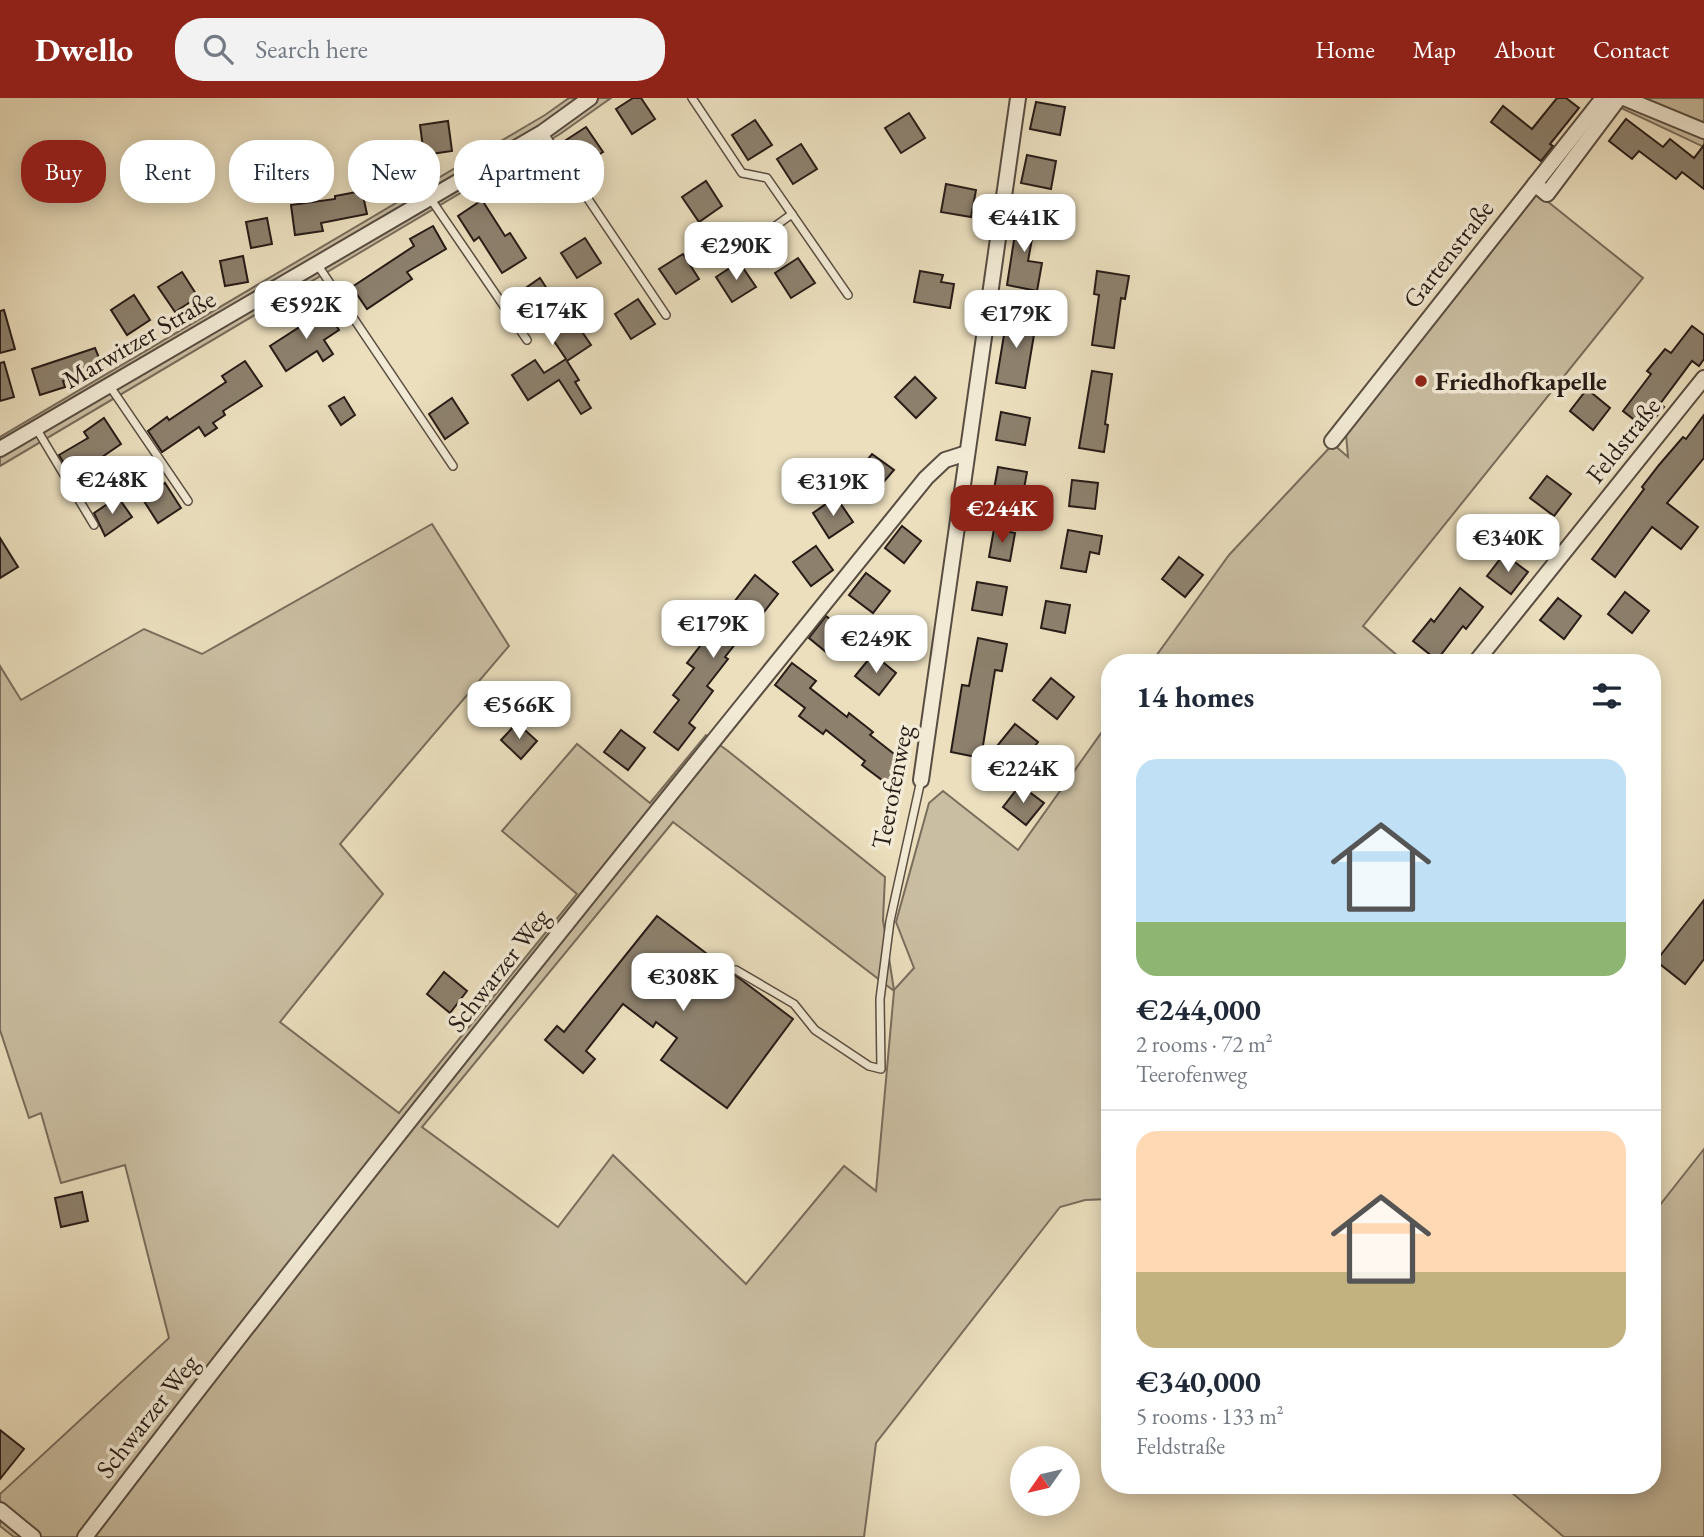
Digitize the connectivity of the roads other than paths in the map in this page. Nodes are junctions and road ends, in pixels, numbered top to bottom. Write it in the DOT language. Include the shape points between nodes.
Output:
graph roads {
  1 [pos="590,98"];
  2 [pos="692,98"];
  3 [pos="1018,98"];
  4 [pos="1603,98"];
  5 [pos="1621,98"];
  6 [pos="1704,131"];
  7 [pos="542,132"];
  8 [pos="1535,184"];
  9 [pos="440,192"];
  10 [pos="421,203"];
  11 [pos="432,203"];
  12 [pos="792,214"];
  13 [pos="724,262"];
  14 [pos="317,264"];
  15 [pos="848,295"];
  16 [pos="666,315"];
  17 [pos="527,340"];
  18 [pos="1704,378"];
  19 [pos="109,385"];
  20 [pos="36,428"];
  21 [pos="1332,441"];
  22 [pos="0,449"];
  23 [pos="967,453"];
  24 [pos="453,466"];
  25 [pos="188,501"];
  26 [pos="94,525"];
  27 [pos="1482,654"];
  28 [pos="921,780"];
  29 [pos="736,970"];
  30 [pos="0,1510"];
  31 [pos="33,1537"];
  32 [pos="85,1537"];
  1 -- 7 [label="street, Marwitzer Straße"];
  2 -- 12 [label="lane" via="742,173 767,178"];
  3 -- 23 [label="street, Teerofenweg"];
  4 -- 8 [label="street, Gartenstraße"];
  5 -- 6 [label="street"];
  5 -- 8 [label="street" via="1547,194"];
  7 -- 9 [label="street, Marwitzer Straße"];
  7 -- 16 [label="lane"];
  8 -- 21 [label="street, Gartenstraße"];
  10 -- 14 [label="street, Marwitzer Straße"];
  11 -- 17 [label="lane"];
  12 -- 13 [label="lane"];
  12 -- 15 [label="lane"];
  14 -- 19 [label="street, Marwitzer Straße"];
  14 -- 24 [label="lane"];
  18 -- 27 [label="street, Feldstraße"];
  19 -- 20 [label="street, Marwitzer Straße"];
  19 -- 25 [label="lane"];
  20 -- 22 [label="street, Marwitzer Straße"];
  20 -- 26 [label="lane"];
  23 -- 28 [label="street, Teerofenweg"];
  23 -- 32 [label="street, Schwarzer Weg" via="945,460 926,478 531,967"];
  28 -- 29 [label="lane, Teerofenweg" via="890,921 880,999 881,1069 869,1066 815,1030 794,1004"];
  30 -- 31 [label="street"];
}
